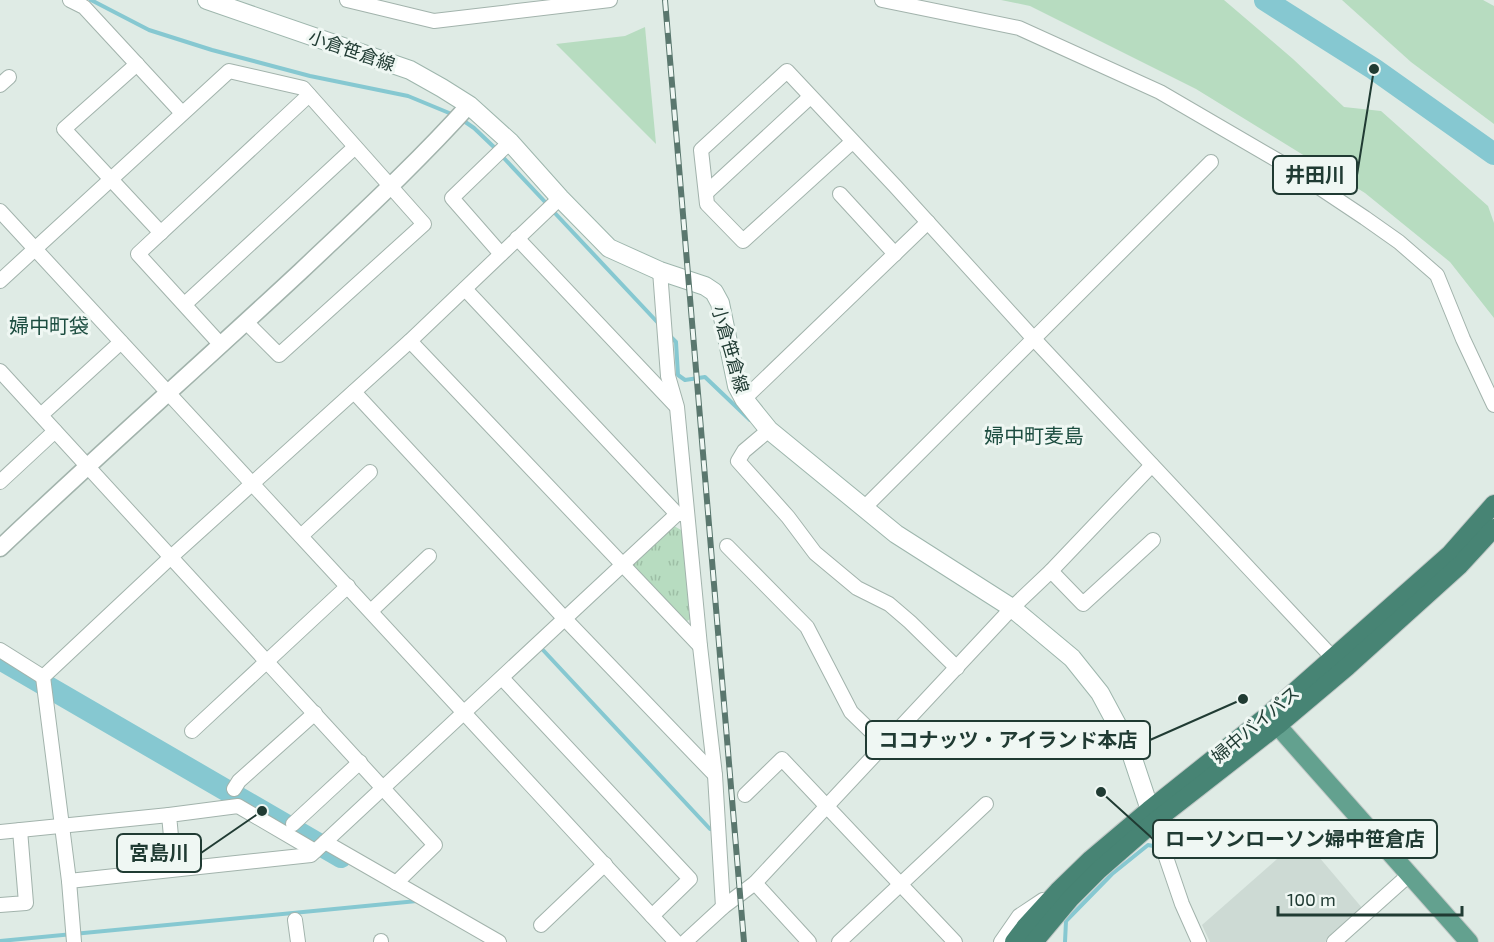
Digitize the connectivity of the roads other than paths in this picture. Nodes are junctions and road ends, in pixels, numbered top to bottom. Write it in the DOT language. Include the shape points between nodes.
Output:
graph roads {
  1 [pos="70,0"];
  2 [pos="207,0"];
  3 [pos="346,0"];
  4 [pos="610,0"];
  5 [pos="882,0"];
  6 [pos="137,64"];
  7 [pos="309,95"];
  8 [pos="810,97"];
  9 [pos="469,105"];
  10 [pos="182,113"];
  11 [pos="510,141"];
  12 [pos="852,142"];
  13 [pos="355,147"];
  14 [pos="1211,162"];
  15 [pos="110,178"];
  16 [pos="390,187"];
  17 [pos="706,193"];
  18 [pos="840,194"];
  19 [pos="560,198"];
  20 [pos="0,211"];
  21 [pos="928,222"];
  22 [pos="161,233"];
  23 [pos="517,238"];
  24 [pos="34,248"];
  25 [pos="501,254"];
  26 [pos="895,254"];
  27 [pos="660,272"];
  28 [pos="0,281"];
  29 [pos="465,289"];
  30 [pos="185,304"];
  31 [pos="246,322"];
  32 [pos="1034,339"];
  33 [pos="410,341"];
  34 [pos="121,342"];
  35 [pos="221,345"];
  36 [pos="3,380"];
  37 [pos="168,392"];
  38 [pos="354,392"];
  39 [pos="744,399"];
  40 [pos="1494,405"];
  41 [pos="676,406"];
  42 [pos="41,415"];
  43 [pos="769,430"];
  44 [pos="55,431"];
  45 [pos="87,465"];
  46 [pos="1152,465"];
  47 [pos="370,472"];
  48 [pos="0,482"];
  49 [pos="252,483"];
  50 [pos="1494,504"];
  51 [pos="864,508"];
  52 [pos="682,514"];
  53 [pos="1494,528"];
  54 [pos="301,536"];
  55 [pos="1153,540"];
  56 [pos="727,546"];
  57 [pos="0,548"];
  58 [pos="171,556"];
  59 [pos="429,556"];
  60 [pos="621,565"];
  61 [pos="1051,571"];
  62 [pos="348,586"];
  63 [pos="1012,608"];
  64 [pos="371,610"];
  65 [pos="565,619"];
  66 [pos="700,646"];
  67 [pos="0,650"];
  68 [pos="1333,658"];
  69 [pos="267,661"];
  70 [pos="957,668"];
  71 [pos="43,677"];
  72 [pos="502,678"];
  73 [pos="315,712"];
  74 [pos="465,712"];
  75 [pos="1272,720"];
  76 [pos="192,731"];
  77 [pos="885,745"];
  78 [pos="360,762"];
  79 [pos="715,775"];
  80 [pos="384,788"];
  81 [pos="234,789"];
  82 [pos="745,795"];
  83 [pos="986,804"];
  84 [pos="827,808"];
  85 [pos="169,815"];
  86 [pos="1151,816"];
  87 [pos="293,824"];
  88 [pos="61,827"];
  89 [pos="20,830"];
  90 [pos="0,832"];
  91 [pos="320,847"];
  92 [pos="605,864"];
  93 [pos="174,869"];
  94 [pos="1410,874"];
  95 [pos="69,881"];
  96 [pos="396,883"];
  97 [pos="755,883"];
  98 [pos="900,885"];
  99 [pos="1064,895"];
  100 [pos="0,906"];
  101 [pos="723,908"];
  102 [pos="652,916"];
  103 [pos="295,920"];
  104 [pos="541,925"];
  105 [pos="74,942"];
  106 [pos="298,942"];
  107 [pos="499,942"];
  108 [pos="676,942"];
  109 [pos="685,942"];
  110 [pos="809,942"];
  111 [pos="839,942"];
  112 [pos="955,942"];
  113 [pos="1000,942"];
  114 [pos="1014,942"];
  115 [pos="1034,942"];
  116 [pos="1043,942"];
  117 [pos="1199,942"];
  118 [pos="1334,942"];
  119 [pos="1469,942"];
  1 -- 6 [label="street" via="84,7"];
  2 -- 9 [label="main road, 小倉笹倉線" via="410,70"];
  3 -- 4 [label="street" via="434,21"];
  5 -- 40 [label="street" via="1019,28 1161,92 1287,165 1382,230 1437,275"];
  6 -- 10 [label="street"];
  6 -- 15 [label="street" via="64,129"];
  7 -- 10 [label="street" via="303,88 229,71"];
  7 -- 13 [label="street"];
  7 -- 22 [label="street"];
  8 -- 12 [label="street"];
  8 -- 17 [label="street"];
  8 -- 17 [label="street" via="787,71 701,150"];
  9 -- 11 [label="main road, 小倉笹倉線"];
  9 -- 16 [label="street"];
  10 -- 15 [label="street"];
  11 -- 19 [label="main road, 小倉笹倉線"];
  11 -- 25 [label="street" via="452,198"];
  12 -- 17 [label="street" via="743,241 707,204"];
  12 -- 21 [label="street"];
  13 -- 16 [label="street"];
  13 -- 30 [label="street"];
  14 -- 32 [label="street"];
  15 -- 22 [label="street"];
  15 -- 24 [label="street"];
  16 -- 31 [label="street"];
  16 -- 31 [label="street" via="424,224 279,355"];
  18 -- 26 [label="street"];
  19 -- 23 [label="street"];
  19 -- 27 [label="main road, 小倉笹倉線" via="609,248"];
  20 -- 24 [label="street"];
  21 -- 26 [label="street"];
  21 -- 32 [label="street"];
  22 -- 30 [label="street" via="138,254"];
  23 -- 25 [label="street"];
  23 -- 41 [label="street"];
  24 -- 28 [label="street"];
  24 -- 34 [label="street"];
  25 -- 29 [label="street"];
  26 -- 39 [label="street"];
  27 -- 39 [label="main road, 小倉笹倉線" via="714,292 720,303 737,386"];
  27 -- 41 [label="street" via="668,376"];
  29 -- 33 [label="street"];
  29 -- 52 [label="street"];
  30 -- 35 [label="street"];
  31 -- 35 [label="street"];
  32 -- 46 [label="street"];
  32 -- 51 [label="street"];
  33 -- 38 [label="street"];
  33 -- 60 [label="street"];
  34 -- 37 [label="street"];
  34 -- 42 [label="street"];
  35 -- 37 [label="street"];
  36 -- 42 [label="street"];
  37 -- 45 [label="street"];
  37 -- 49 [label="street"];
  38 -- 49 [label="street"];
  38 -- 65 [label="street"];
  39 -- 43 [label="main road, 小倉笹倉線"];
  41 -- 52 [label="street"];
  42 -- 44 [label="street"];
  43 -- 51 [label="main road, 小倉笹倉線"];
  43 -- 70 [label="street" via="738,461 815,553 857,588 888,604"];
  44 -- 45 [label="street"];
  44 -- 48 [label="street"];
  45 -- 57 [label="street"];
  45 -- 58 [label="street"];
  46 -- 61 [label="street"];
  46 -- 68 [label="street"];
  47 -- 54 [label="street"];
  49 -- 54 [label="street"];
  49 -- 58 [label="street"];
  50 -- 68 [label="highway, 婦中バイパス" via="1450,554"];
  51 -- 63 [label="main road, 小倉笹倉線" via="896,534"];
  52 -- 60 [label="street"];
  52 -- 66 [label="street"];
  53 -- 75 [label="highway, 婦中バイパス" via="1347,668"];
  54 -- 62 [label="street"];
  55 -- 61 [label="street" via="1083,604"];
  56 -- 77 [label="street" via="807,627 851,712"];
  58 -- 69 [label="street"];
  58 -- 71 [label="street"];
  59 -- 64 [label="street"];
  60 -- 65 [label="street"];
  60 -- 66 [label="street"];
  61 -- 63 [label="street"];
  62 -- 64 [label="street"];
  62 -- 69 [label="street"];
  63 -- 70 [label="street"];
  63 -- 86 [label="main road, 小倉笹倉線" via="1072,658 1100,693 1129,747"];
  64 -- 74 [label="street"];
  65 -- 72 [label="street"];
  65 -- 79 [label="street"];
  66 -- 79 [label="street"];
  67 -- 71 [label="street"];
  68 -- 75 [label="highway, 婦中バイパス"];
  69 -- 73 [label="street"];
  69 -- 76 [label="street"];
  70 -- 77 [label="street"];
  71 -- 88 [label="street"];
  72 -- 74 [label="street"];
  72 -- 102 [label="street" via="690,879"];
  73 -- 78 [label="street"];
  73 -- 81 [label="street"];
  74 -- 80 [label="street"];
  74 -- 92 [label="street"];
  75 -- 86 [label="highway, 婦中バイパス"];
  75 -- 94 [label="main road"];
  77 -- 84 [label="street"];
  78 -- 80 [label="street"];
  78 -- 87 [label="street"];
  79 -- 101 [label="street"];
  80 -- 91 [label="street"];
  80 -- 96 [label="street" via="435,845"];
  82 -- 84 [label="street" via="782,759"];
  83 -- 98 [label="street"];
  84 -- 97 [label="street"];
  84 -- 98 [label="street"];
  85 -- 88 [label="street"];
  85 -- 91 [label="street" via="238,806"];
  85 -- 93 [label="street"];
  86 -- 99 [label="highway, 婦中バイパス" via="1099,870"];
  86 -- 117 [label="street"];
  88 -- 89 [label="street"];
  88 -- 95 [label="street"];
  89 -- 90 [label="street"];
  89 -- 100 [label="street" via="26,903"];
  91 -- 93 [label="street" via="311,855"];
  91 -- 96 [label="street"];
  92 -- 102 [label="street"];
  92 -- 104 [label="street"];
  93 -- 95 [label="street"];
  94 -- 118 [label="street"];
  94 -- 119 [label="main road"];
  95 -- 105 [label="street"];
  96 -- 107 [label="street"];
  97 -- 101 [label="street"];
  97 -- 110 [label="street"];
  98 -- 111 [label="street"];
  98 -- 112 [label="street"];
  99 -- 113 [label="street" via="1019,916"];
  99 -- 114 [label="highway, 婦中バイパス" via="1026,926"];
  99 -- 115 [label="highway, 婦中バイパス"];
  99 -- 116 [label="street"];
  101 -- 109 [label="street"];
  102 -- 108 [label="street"];
  103 -- 106 [label="street"];
}
